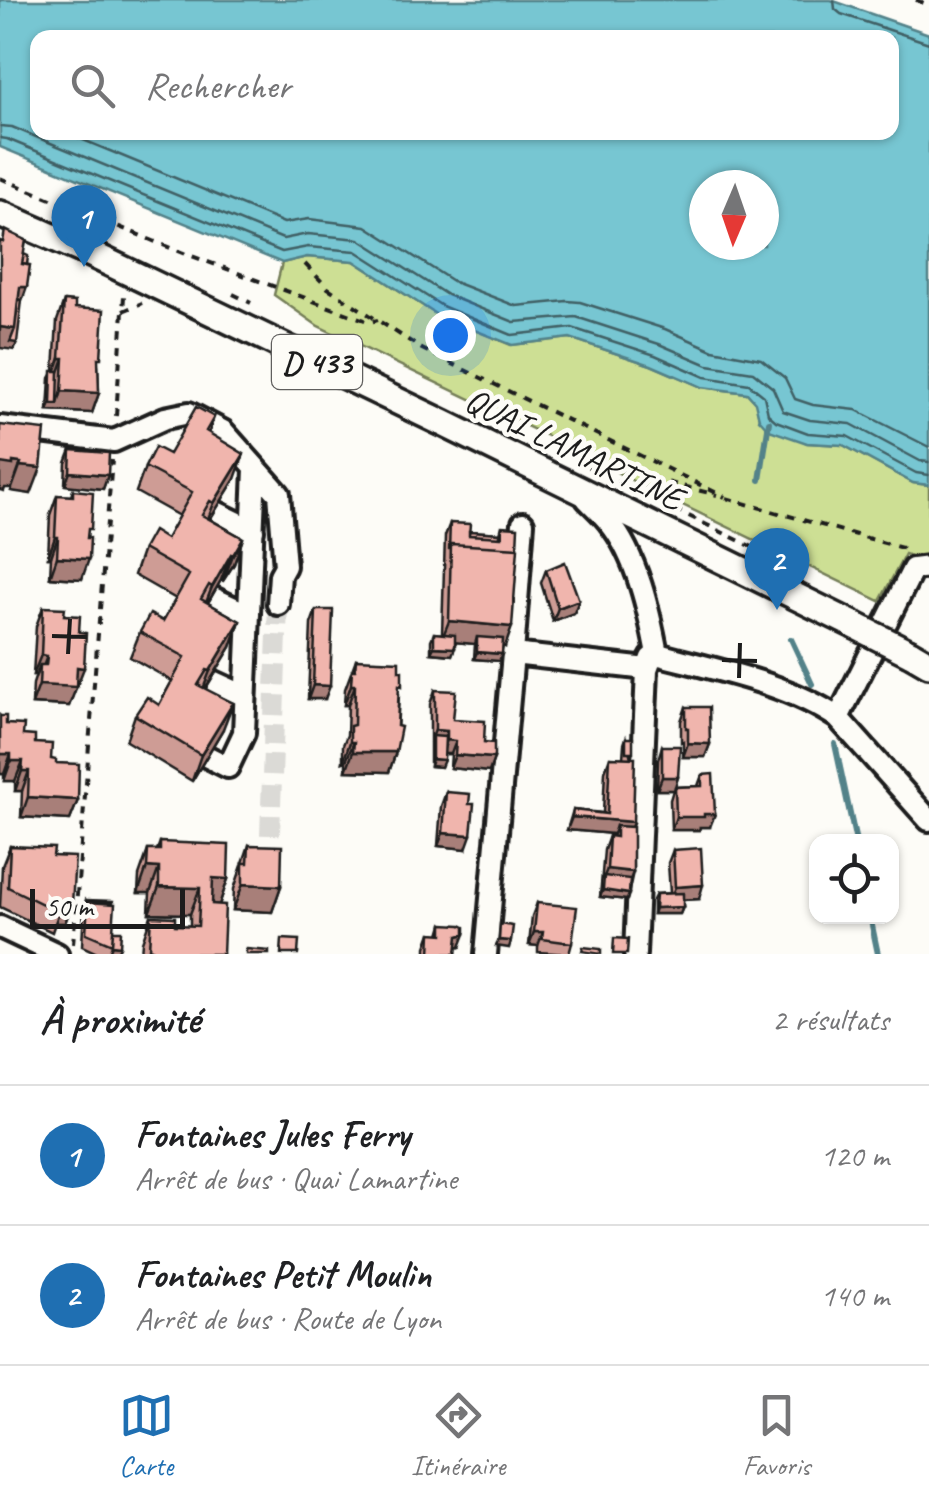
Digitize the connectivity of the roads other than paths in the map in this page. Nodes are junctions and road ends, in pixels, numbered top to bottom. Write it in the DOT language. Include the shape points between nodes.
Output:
graph roads {
  1 [pos="0,214"];
  2 [pos="0,427"];
  3 [pos="255,469"];
  4 [pos="582,477"];
  5 [pos="214,512"];
  6 [pos="523,522"];
  7 [pos="253,530"];
  8 [pos="923,561"];
  9 [pos="211,597"];
  10 [pos="278,604"];
  11 [pos="249,615"];
  12 [pos="513,654"];
  13 [pos="919,658"];
  14 [pos="652,661"];
  15 [pos="210,680"];
  16 [pos="246,696"];
  17 [pos="838,718"];
  18 [pos="206,756"];
  19 [pos="929,820"];
  20 [pos="0,927"];
  21 [pos="57,954"];
  22 [pos="486,954"];
  23 [pos="636,954"];
  1 -- 4 [label="main road, QUAI LAMARTINE / D 433"];
  2 -- 3 [label="street" via="114,441 189,413 223,430"];
  3 -- 7 [label="street"];
  3 -- 10 [label="street" via="279,494 285,566"];
  4 -- 13 [label="main road, QUAI LAMARTINE / D 433, bridge" via="631,517"];
  4 -- 14 [label="street" via="640,581"];
  5 -- 7 [label="street"];
  6 -- 12 [label="street"];
  7 -- 11 [label="street"];
  8 -- 17 [label="street"];
  9 -- 11 [label="street"];
  11 -- 16 [label="street"];
  12 -- 14 [label="street"];
  12 -- 22 [label="street"];
  14 -- 17 [label="street" via="788,692"];
  14 -- 23 [label="street"];
  15 -- 16 [label="street"];
  16 -- 18 [label="street" via="244,733 228,767"];
  17 -- 19 [label="street"];
  20 -- 21 [label="street"];
}
